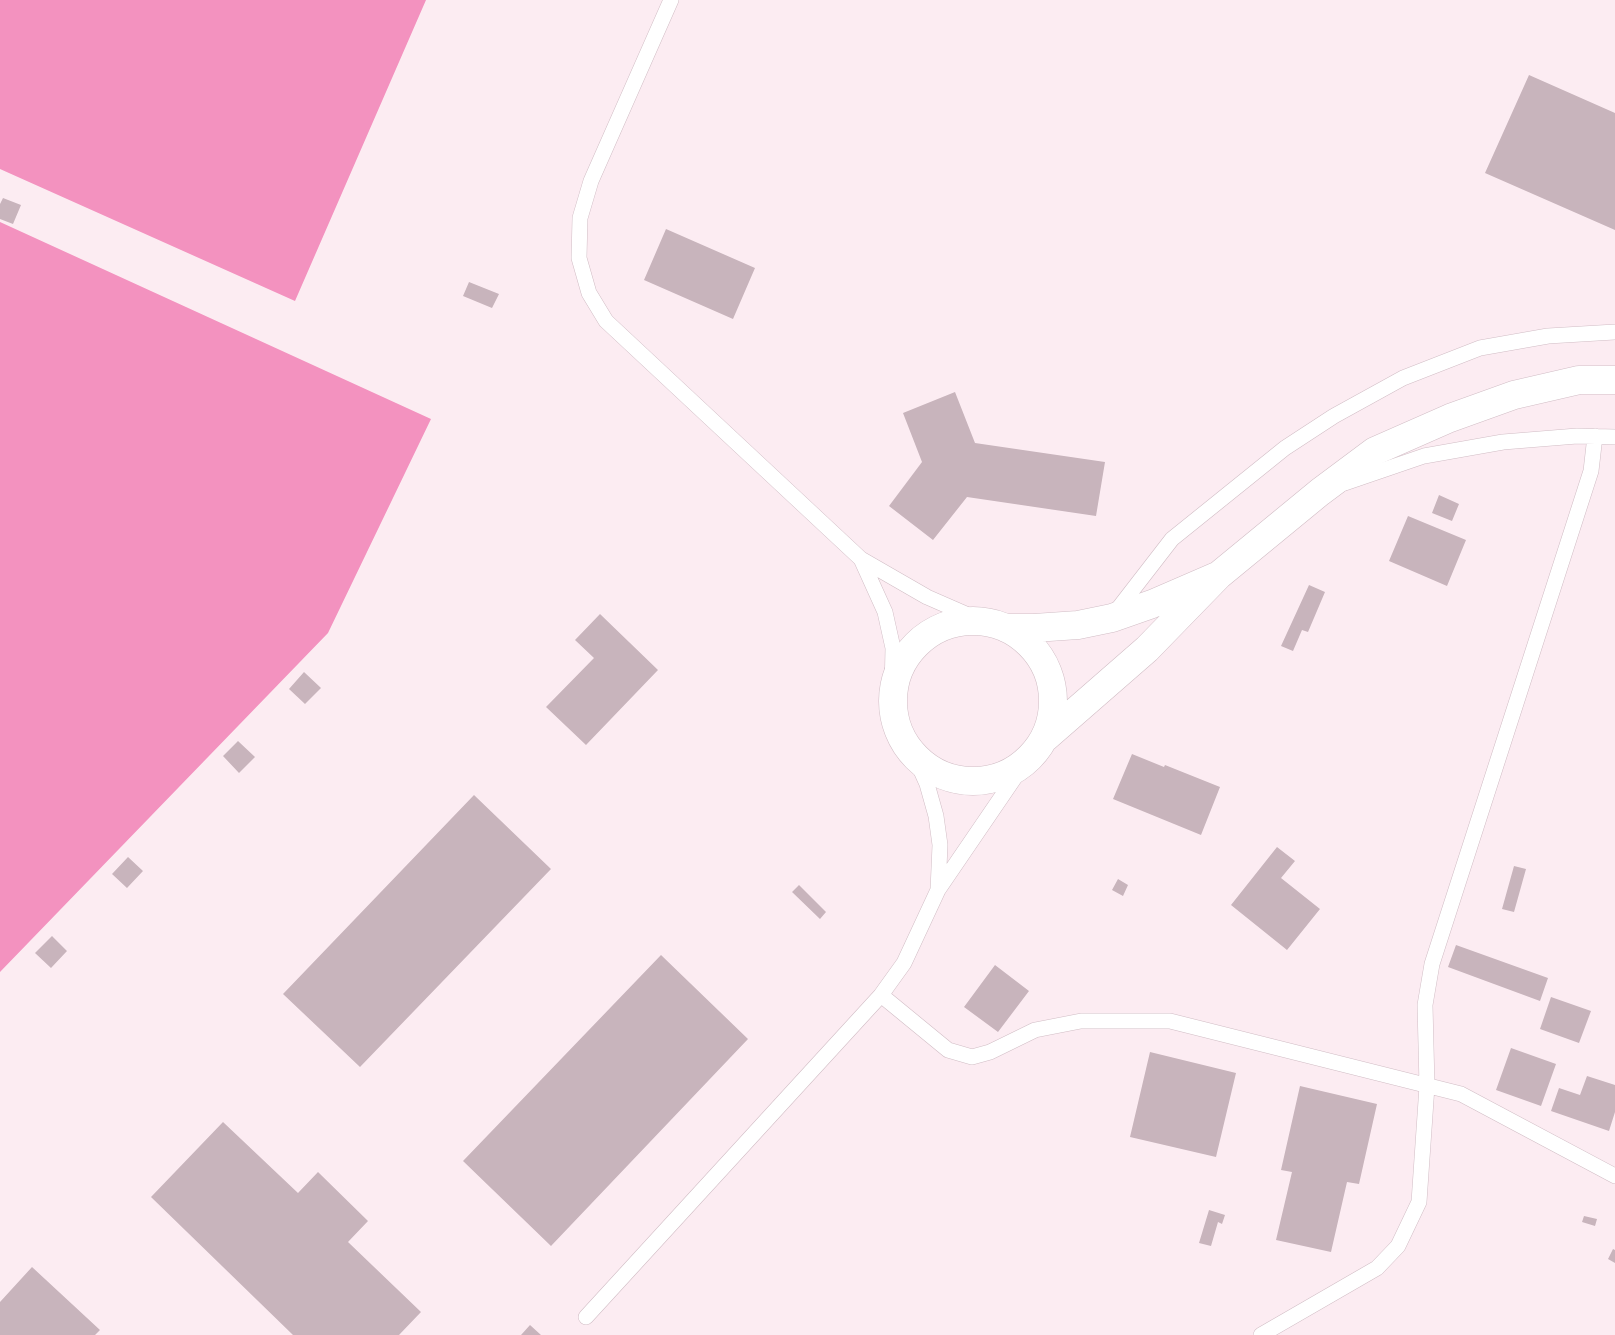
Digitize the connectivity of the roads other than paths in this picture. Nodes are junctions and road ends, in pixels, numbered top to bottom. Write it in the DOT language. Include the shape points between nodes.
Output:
graph roads {
  1 [pos="670,0"];
  2 [pos="1615,332"];
  3 [pos="1615,380"];
  4 [pos="1595,436"];
  5 [pos="1615,437"];
  6 [pos="1320,492"];
  7 [pos="861,559"];
  8 [pos="1219,575"];
  9 [pos="1112,618"];
  10 [pos="994,624"];
  11 [pos="892,692"];
  12 [pos="1044,739"];
  13 [pos="913,753"];
  14 [pos="1026,761"];
  15 [pos="938,890"];
  16 [pos="881,995"];
  17 [pos="1427,1086"];
  18 [pos="1615,1176"];
  19 [pos="586,1317"];
  20 [pos="1261,1335"];
  1 -- 7 [label="lane" via="591,181 580,218 579,258 589,293 606,322"];
  2 -- 9 [label="lane" via="1548,336 1480,348 1403,378 1334,416 1285,448 1172,540"];
  3 -- 6 [label="street" via="1579,380 1514,395 1450,418 1375,451"];
  4 -- 5 [label="lane"];
  4 -- 6 [label="lane" via="1504,442 1424,456"];
  4 -- 17 [label="lane" via="1591,471 1432,964 1426,1005"];
  6 -- 8 [label="street"];
  7 -- 10 [label="lane" via="927,597"];
  7 -- 11 [label="lane" via="885,612 892,648"];
  8 -- 9 [label="street"];
  8 -- 12 [label="street" via="1147,649"];
  9 -- 10 [label="street" via="1078,625 1034,628"];
  10 -- 11 [label="street" via="957,622 933,631 913,646 899,667"];
  10 -- 12 [label="street" via="1028,642 1043,662 1052,685 1052,713"];
  11 -- 13 [label="street" via="894,717 904,743"];
  12 -- 14 [label="street"];
  13 -- 14 [label="street" via="922,764 947,777 974,781 1002,776"];
  13 -- 15 [label="lane" via="927,784 936,816 940,845"];
  14 -- 15 [label="lane"];
  15 -- 16 [label="lane" via="904,964"];
  16 -- 17 [label="lane" via="948,1050 972,1057 1036,1030 1081,1021 1170,1021"];
  16 -- 19 [label="lane"];
  17 -- 18 [label="lane" via="1461,1094"];
  17 -- 20 [label="lane" via="1419,1202 1398,1246 1376,1268"];
}
